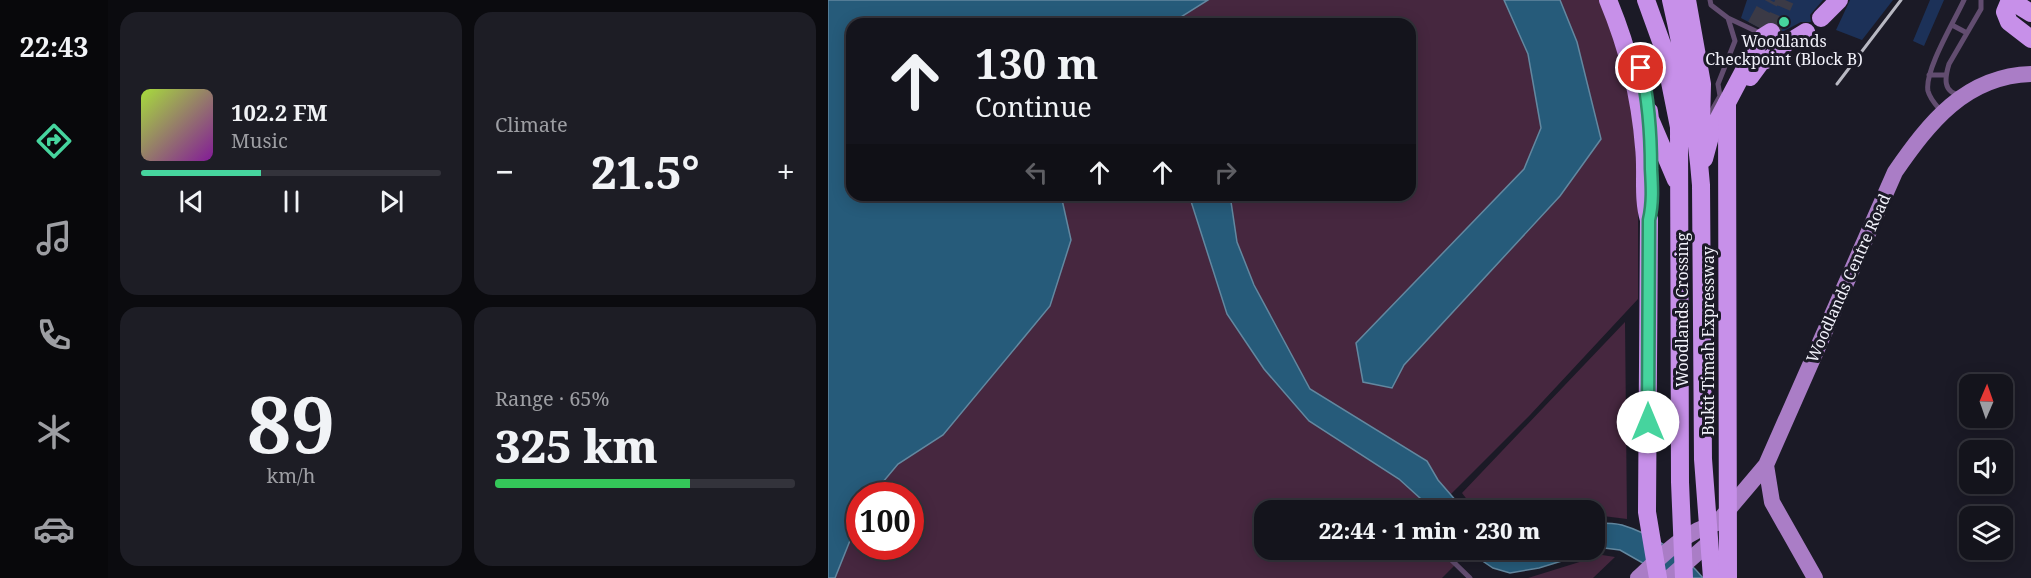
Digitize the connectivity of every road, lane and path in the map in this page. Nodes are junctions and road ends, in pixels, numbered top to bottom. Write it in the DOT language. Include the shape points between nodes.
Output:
graph roads {
  1 [pos="1608,0"];
  2 [pos="1617,0"];
  3 [pos="1636,0"];
  4 [pos="1647,0"];
  5 [pos="1671,0"];
  6 [pos="1687,0"];
  7 [pos="1710,0"];
  8 [pos="1839,0"];
  9 [pos="1964,0"];
  10 [pos="1981,0"];
  11 [pos="2010,0"];
  12 [pos="2031,13"];
  13 [pos="1728,18"];
  14 [pos="1821,18"];
  15 [pos="1952,25"];
  16 [pos="1761,31"];
  17 [pos="1967,33"];
  18 [pos="1793,39"];
  19 [pos="2031,39"];
  20 [pos="1929,75"];
  21 [pos="1946,75"];
  22 [pos="2031,75"];
  23 [pos="1738,83"];
  24 [pos="1965,95"];
  25 [pos="1727,103"];
  26 [pos="1942,112"];
  27 [pos="1650,119"];
  28 [pos="1679,141"];
  29 [pos="1698,144"];
  30 [pos="1701,185"];
  31 [pos="1678,186"];
  32 [pos="1649,195"];
  33 [pos="1766,465"];
  34 [pos="1708,534"];
  35 [pos="1682,538"];
  36 [pos="1451,560"];
  37 [pos="1684,571"];
  38 [pos="1470,578"];
  39 [pos="1638,578"];
  40 [pos="1658,578"];
  41 [pos="1669,578"];
  42 [pos="1712,578"];
  43 [pos="1728,578"];
  44 [pos="1815,578"];
  1 -- 32 [label="highway" via="1635,79"];
  2 -- 27 [label="highway, Woodlands Crossing" via="1641,68"];
  3 -- 28 [label="highway, Woodlands Crossing" via="1664,81"];
  4 -- 28 [label="highway" via="1670,76"];
  5 -- 29 [label="highway, Woodlands Crossing"];
  6 -- 29 [label="highway, Woodlands Crossing" via="1702,84"];
  7 -- 13 [label="lane"];
  8 -- 14 [label="highway"];
  9 -- 15 [label="lane"];
  10 -- 17 [label="lane" via="1981,9"];
  11 -- 12 [label="highway"];
  11 -- 19 [label="highway" via="2005,12 2009,22"];
  13 -- 16 [label="lane"];
  13 -- 29 [label="lane" via="1735,41 1718,84 1720,96"];
  15 -- 17 [label="lane"];
  15 -- 20 [label="lane"];
  16 -- 18 [label="lane"];
  16 -- 23 [label="highway, Woodlands Crossing" via="1748,41"];
  17 -- 21 [label="lane"];
  18 -- 23 [label="highway" via="1761,62 1753,75"];
  20 -- 21 [label="lane"];
  20 -- 26 [label="lane" via="1928,91"];
  21 -- 24 [label="lane" via="1948,89"];
  22 -- 24 [label="main road, Woodlands Centre Road" via="1997,79"];
  23 -- 25 [label="highway, Woodlands Crossing"];
  24 -- 26 [label="main road, Woodlands Centre Road"];
  25 -- 30 [label="highway, Woodlands Crossing" via="1708,141"];
  25 -- 43 [label="highway, Bukit Timah Expressway, bridge"];
  26 -- 33 [label="main road, Woodlands Centre Road" via="1895,172"];
  27 -- 31 [label="highway, Woodlands Crossing"];
  27 -- 32 [label="highway"];
  28 -- 31 [label="highway, Woodlands Crossing"];
  29 -- 30 [label="highway, Woodlands Crossing"];
  30 -- 34 [label="highway, Woodlands Crossing" via="1703,459"];
  31 -- 35 [label="highway, Woodlands Crossing"];
  32 -- 40 [label="highway, bridge" via="1647,512"];
  33 -- 34 [label="main road, Woodlands Centre Road"];
  33 -- 44 [label="main road" via="1772,502"];
  34 -- 35 [label="main road"];
  34 -- 37 [label="main road"];
  34 -- 42 [label="highway, Woodlands Crossing"];
  35 -- 37 [label="highway, Woodlands Crossing"];
  35 -- 39 [label="main road"];
  36 -- 38 [label="lane"];
  37 -- 41 [label="main road"];
}
